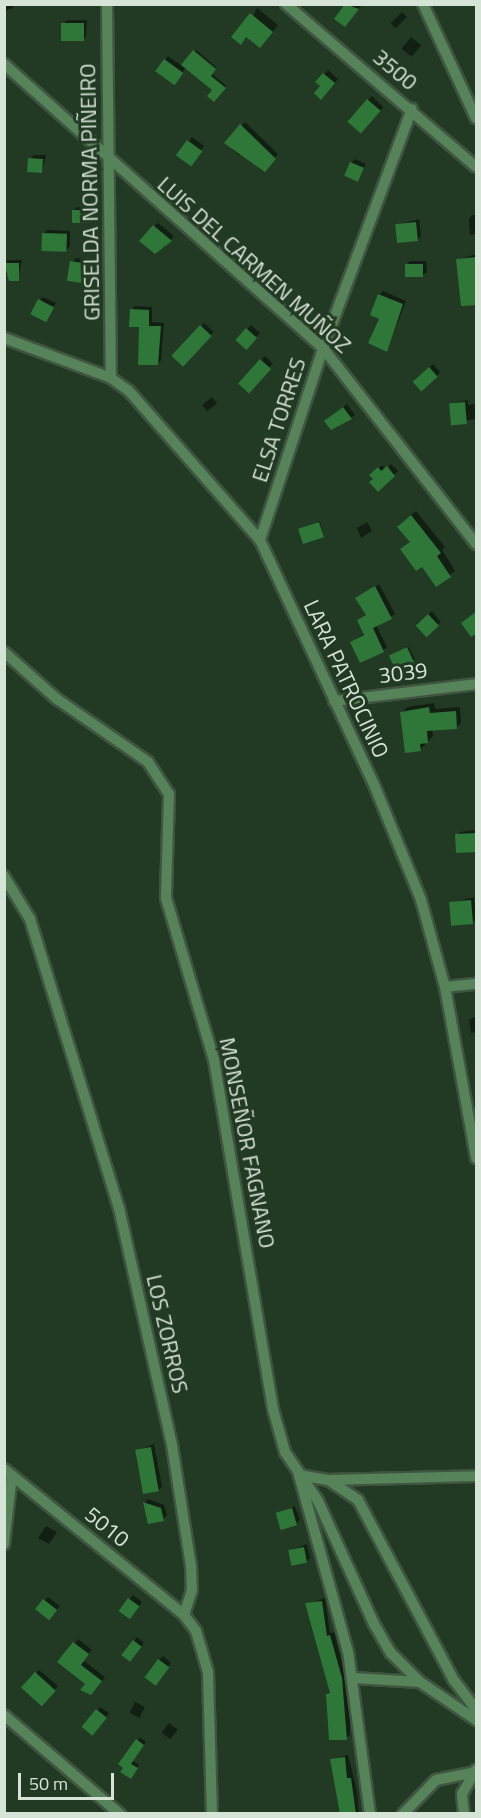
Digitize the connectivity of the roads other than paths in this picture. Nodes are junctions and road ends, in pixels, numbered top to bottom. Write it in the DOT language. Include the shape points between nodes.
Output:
graph roads {
  1 [pos="107,4"];
  2 [pos="423,4"];
  3 [pos="290,6"];
  4 [pos="4,64"];
  5 [pos="412,109"];
  6 [pos="477,118"];
  7 [pos="111,162"];
  8 [pos="477,166"];
  9 [pos="4,339"];
  10 [pos="323,348"];
  11 [pos="111,378"];
  12 [pos="260,540"];
  13 [pos="477,544"];
  14 [pos="4,652"];
  15 [pos="477,684"];
  16 [pos="334,701"];
  17 [pos="4,876"];
  18 [pos="477,984"];
  19 [pos="445,987"];
  20 [pos="477,1158"];
  21 [pos="8,1472"];
  22 [pos="299,1475"];
  23 [pos="477,1476"];
  24 [pos="328,1480"];
  25 [pos="4,1544"];
  26 [pos="184,1615"];
  27 [pos="353,1678"];
  28 [pos="420,1682"];
  29 [pos="477,1709"];
  30 [pos="4,1715"];
  31 [pos="477,1720"];
  32 [pos="476,1771"];
  33 [pos="120,1814"];
  34 [pos="212,1814"];
  35 [pos="370,1814"];
  36 [pos="403,1814"];
  37 [pos="464,1814"];
  1 -- 7 [label="street, GRISELDA NORMA PIÑEIRO"];
  2 -- 6 [label="street"];
  3 -- 5 [label="street, 3500"];
  4 -- 7 [label="street, LUIS DEL CARMEN MUÑOZ"];
  5 -- 8 [label="street, 3500"];
  5 -- 10 [label="street, ELSA TORRES"];
  7 -- 10 [label="street, LUIS DEL CARMEN MUÑOZ"];
  7 -- 11 [label="street, GRISELDA NORMA PIÑEIRO"];
  9 -- 11 [label="street, LARA PATROCINIO"];
  10 -- 12 [label="street, ELSA TORRES"];
  10 -- 13 [label="street, LUIS DEL CARMEN MUÑOZ"];
  11 -- 12 [label="street, LARA PATROCINIO" via="129,391"];
  12 -- 16 [label="street, LARA PATROCINIO"];
  14 -- 22 [label="street, MONSEÑOR FAGNANO" via="57,699 148,762 169,794 166,898 214,1060 273,1409 285,1452"];
  15 -- 16 [label="street, 3039"];
  16 -- 19 [label="street, LARA PATROCINIO" via="375,787 421,900"];
  17 -- 26 [label="street, LOS ZORROS" via="30,920 119,1208 172,1445 191,1566 192,1590"];
  18 -- 19 [label="street"];
  19 -- 20 [label="street, LARA PATROCINIO"];
  21 -- 25 [label="street"];
  21 -- 26 [label="street, 5010"];
  22 -- 24 [label="street"];
  22 -- 27 [label="street"];
  22 -- 28 [label="street, MONSEÑOR FAGNANO" via="318,1501 374,1624 391,1653"];
  23 -- 24 [label="street"];
  24 -- 29 [label="street" via="358,1500 453,1679"];
  26 -- 34 [label="street" via="204,1648"];
  27 -- 28 [label="street"];
  27 -- 35 [label="street"];
  28 -- 31 [label="street, MONSEÑOR FAGNANO"];
  30 -- 33 [label="street"];
  32 -- 36 [label="street" via="436,1780"];
  32 -- 37 [label="street" via="462,1794"];
}
